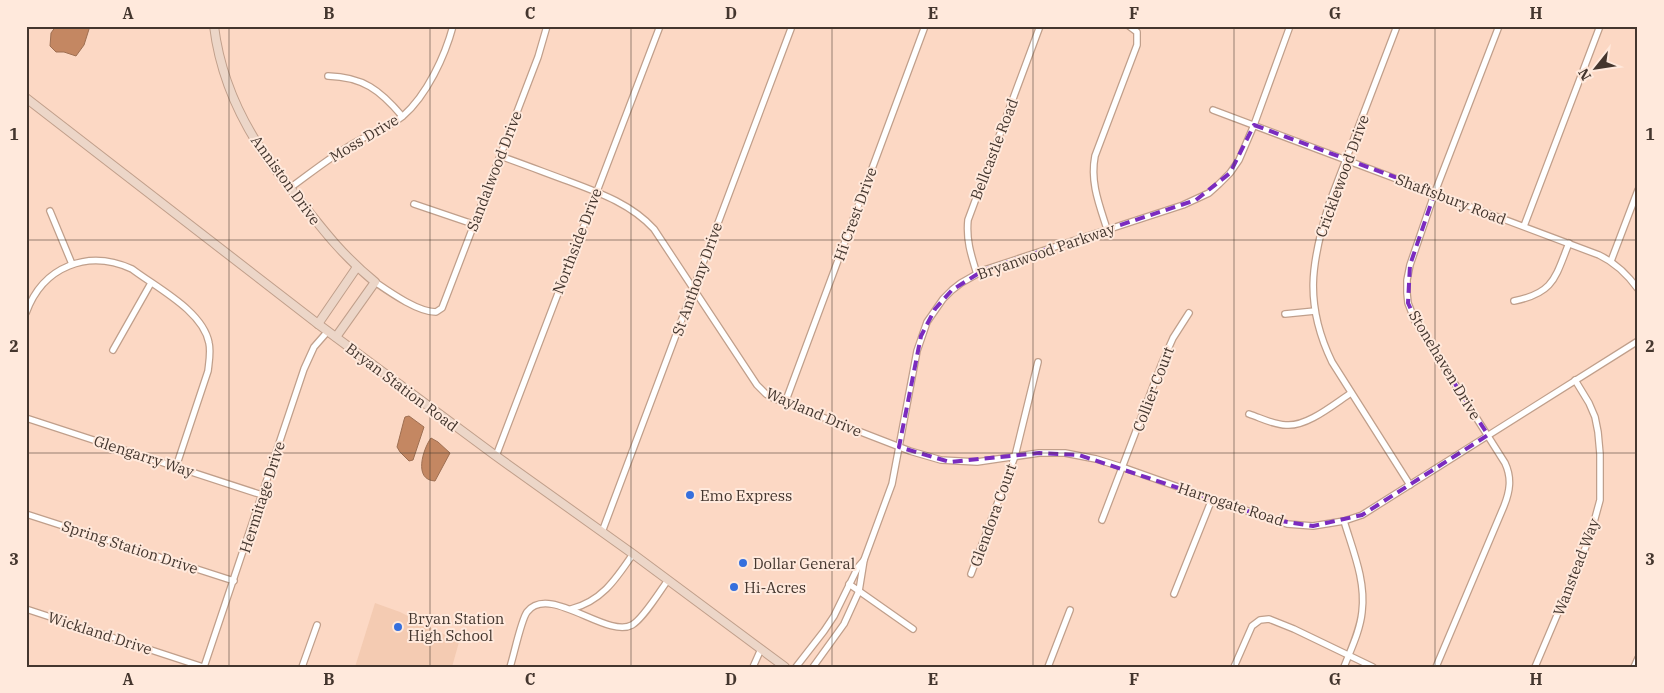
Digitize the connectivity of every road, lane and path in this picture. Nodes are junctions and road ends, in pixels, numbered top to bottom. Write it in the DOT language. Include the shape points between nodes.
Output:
graph roads {
  1 [pos="214,26"];
  2 [pos="453,26"];
  3 [pos="547,26"];
  4 [pos="660,26"];
  5 [pos="792,26"];
  6 [pos="925,26"];
  7 [pos="1040,26"];
  8 [pos="1129,26"];
  9 [pos="1290,26"];
  10 [pos="1397,26"];
  11 [pos="1499,26"];
  12 [pos="1600,26"];
  13 [pos="328,76"];
  14 [pos="28,99"];
  15 [pos="1214,110"];
  16 [pos="402,116"];
  17 [pos="1254,125"];
  18 [pos="500,156"];
  19 [pos="1347,160"];
  20 [pos="290,188"];
  21 [pos="1638,190"];
  22 [pos="596,192"];
  23 [pos="1435,192"];
  24 [pos="414,204"];
  25 [pos="50,211"];
  26 [pos="473,224"];
  27 [pos="1524,226"];
  28 [pos="1107,229"];
  29 [pos="1569,243"];
  30 [pos="1611,261"];
  31 [pos="72,264"];
  32 [pos="356,267"];
  33 [pos="977,274"];
  34 [pos="375,282"];
  35 [pos="151,283"];
  36 [pos="693,288"];
  37 [pos="1638,289"];
  38 [pos="1514,301"];
  39 [pos="1315,311"];
  40 [pos="436,312"];
  41 [pos="26,313"];
  42 [pos="1189,313"];
  43 [pos="1285,314"];
  44 [pos="318,324"];
  45 [pos="328,331"];
  46 [pos="336,337"];
  47 [pos="1638,341"];
  48 [pos="113,350"];
  49 [pos="1038,362"];
  50 [pos="1575,380"];
  51 [pos="1351,393"];
  52 [pos="785,402"];
  53 [pos="1249,414"];
  54 [pos="26,418"];
  55 [pos="1488,435"];
  56 [pos="900,447"];
  57 [pos="496,456"];
  58 [pos="1015,456"];
  59 [pos="176,467"];
  60 [pos="1122,467"];
  61 [pos="1410,485"];
  62 [pos="262,495"];
  63 [pos="1212,499"];
  64 [pos="26,514"];
  65 [pos="1102,520"];
  66 [pos="1344,521"];
  67 [pos="602,532"];
  68 [pos="633,554"];
  69 [pos="864,560"];
  70 [pos="971,574"];
  71 [pos="668,580"];
  72 [pos="234,581"];
  73 [pos="849,584"];
  74 [pos="859,591"];
  75 [pos="1174,594"];
  76 [pos="26,610"];
  77 [pos="570,610"];
  78 [pos="1070,610"];
  79 [pos="317,625"];
  80 [pos="913,629"];
  81 [pos="761,649"];
  82 [pos="1348,655"];
  83 [pos="1638,658"];
  84 [pos="203,667"];
  85 [pos="302,667"];
  86 [pos="510,667"];
  87 [pos="754,667"];
  88 [pos="785,667"];
  89 [pos="796,667"];
  90 [pos="813,667"];
  91 [pos="1048,667"];
  92 [pos="1234,667"];
  93 [pos="1344,667"];
  94 [pos="1373,667"];
  95 [pos="1436,667"];
  96 [pos="1535,667"];
  97 [pos="1634,667"];
  1 -- 20 [label="main road, Anniston Drive" via="225,74 239,111 257,144"];
  2 -- 16 [label="street, Moss Drive" via="429,82"];
  3 -- 18 [label="street, Sandalwood Drive"];
  4 -- 22 [label="street, Northside Drive"];
  5 -- 36 [label="street, St Anthony Drive"];
  6 -- 52 [label="street, Hi Crest Drive"];
  7 -- 33 [label="street, Bellcastle Road" via="968,220 968,247"];
  8 -- 28 [label="street" via="1137,32 1137,44 1094,164 1093,182"];
  9 -- 17 [label="street, Bryanwood Parkway"];
  10 -- 19 [label="street, Cricklewood Drive"];
  11 -- 23 [label="street, Stonehaven Drive"];
  12 -- 27 [label="street"];
  13 -- 16 [label="street" via="347,77 368,84"];
  14 -- 44 [label="main road, Bryan Station Road"];
  15 -- 17 [label="street, Shaftsbury Road"];
  16 -- 20 [label="street, Moss Drive" via="336,154"];
  17 -- 19 [label="street, Shaftsbury Road"];
  17 -- 28 [label="street, Bryanwood Parkway" via="1230,173 1209,193 1184,205"];
  18 -- 22 [label="street, Wayland Drive"];
  18 -- 26 [label="street, Sandalwood Drive"];
  19 -- 23 [label="street, Shaftsbury Road"];
  19 -- 39 [label="street, Cricklewood Drive" via="1317,248 1312,279"];
  20 -- 32 [label="main road, Anniston Drive"];
  21 -- 30 [label="street"];
  22 -- 36 [label="street, Wayland Drive" via="630,208 646,221"];
  22 -- 57 [label="street, Northside Drive"];
  23 -- 27 [label="street, Shaftsbury Road"];
  23 -- 55 [label="street, Stonehaven Drive" via="1410,265 1408,303 1422,333"];
  24 -- 26 [label="street"];
  25 -- 31 [label="street"];
  26 -- 40 [label="street, Sandalwood Drive" via="442,308"];
  27 -- 29 [label="street, Shaftsbury Road"];
  28 -- 33 [label="street, Bryanwood Parkway"];
  29 -- 30 [label="street, Shaftsbury Road"];
  29 -- 38 [label="street" via="1554,280 1547,288 1539,294"];
  30 -- 37 [label="street, Shaftsbury Road"];
  31 -- 35 [label="street" via="113,262 132,269"];
  31 -- 41 [label="street" via="40,287"];
  32 -- 34 [label="main road, Anniston Drive"];
  32 -- 44 [label="main road"];
  33 -- 56 [label="street, Bryanwood Parkway" via="952,290 927,322 917,351"];
  34 -- 40 [label="street, Anniston Drive" via="417,306"];
  34 -- 46 [label="main road"];
  35 -- 48 [label="street"];
  35 -- 59 [label="street" via="199,320 209,344 208,370"];
  36 -- 52 [label="street, Wayland Drive" via="757,385 766,394"];
  36 -- 67 [label="street, St Anthony Drive"];
  39 -- 43 [label="street"];
  39 -- 51 [label="street, Cricklewood Drive" via="1323,344"];
  42 -- 60 [label="street, Collier Court" via="1165,356"];
  44 -- 45 [label="main road, Bryan Station Road"];
  45 -- 46 [label="main road, Bryan Station Road"];
  45 -- 62 [label="street, Hermitage Drive" via="314,348 304,370"];
  46 -- 57 [label="main road, Bryan Station Road"];
  47 -- 50 [label="street, Harrogate Road"];
  49 -- 58 [label="street, Glendora Court"];
  50 -- 55 [label="street, Harrogate Road"];
  50 -- 96 [label="street, Wanstead Way" via="1595,417 1600,500 1586,547"];
  51 -- 53 [label="street" via="1294,425 1273,423"];
  51 -- 61 [label="street, Cricklewood Drive"];
  52 -- 56 [label="street, Wayland Drive"];
  54 -- 59 [label="street, Glengarry Way"];
  55 -- 61 [label="street, Harrogate Road"];
  55 -- 95 [label="street, Stonehaven Drive" via="1509,472 1509,493"];
  56 -- 58 [label="street, Harrogate Road" via="950,462"];
  56 -- 69 [label="street, Bryanwood Parkway" via="892,484"];
  57 -- 67 [label="main road, Bryan Station Road"];
  58 -- 60 [label="street, Harrogate Road" via="1065,453"];
  58 -- 70 [label="street, Glendora Court"];
  59 -- 62 [label="street, Glengarry Way"];
  60 -- 63 [label="street, Harrogate Road"];
  60 -- 65 [label="street, Collier Court"];
  61 -- 66 [label="street, Harrogate Road" via="1362,515"];
  62 -- 72 [label="street, Hermitage Drive"];
  63 -- 66 [label="street, Harrogate Road" via="1287,524 1313,526"];
  63 -- 75 [label="street"];
  64 -- 72 [label="street, Spring Station Drive"];
  66 -- 82 [label="street" via="1363,587 1359,628"];
  67 -- 68 [label="main road, Bryan Station Road"];
  68 -- 71 [label="main road, Bryan Station Road"];
  68 -- 77 [label="street" via="606,591 593,601"];
  69 -- 73 [label="street, Bryanwood Parkway"];
  69 -- 74 [label="street, Bryanwood Parkway"];
  71 -- 77 [label="street" via="629,626 618,627"];
  71 -- 81 [label="main road, Bryan Station Road"];
  72 -- 84 [label="street, Hermitage Drive"];
  73 -- 74 [label="street"];
  73 -- 89 [label="street, Bryanwood Parkway" via="834,616"];
  74 -- 80 [label="street"];
  74 -- 90 [label="street, Bryanwood Parkway" via="844,624"];
  76 -- 84 [label="street, Wickland Drive"];
  77 -- 86 [label="street" via="545,603 529,610"];
  78 -- 91 [label="street"];
  79 -- 85 [label="street"];
  81 -- 87 [label="street"];
  81 -- 88 [label="main road, Bryan Station Road"];
  82 -- 92 [label="street" via="1266,619 1252,626"];
  82 -- 93 [label="street"];
  82 -- 94 [label="street"];
  83 -- 97 [label="street"];
}
